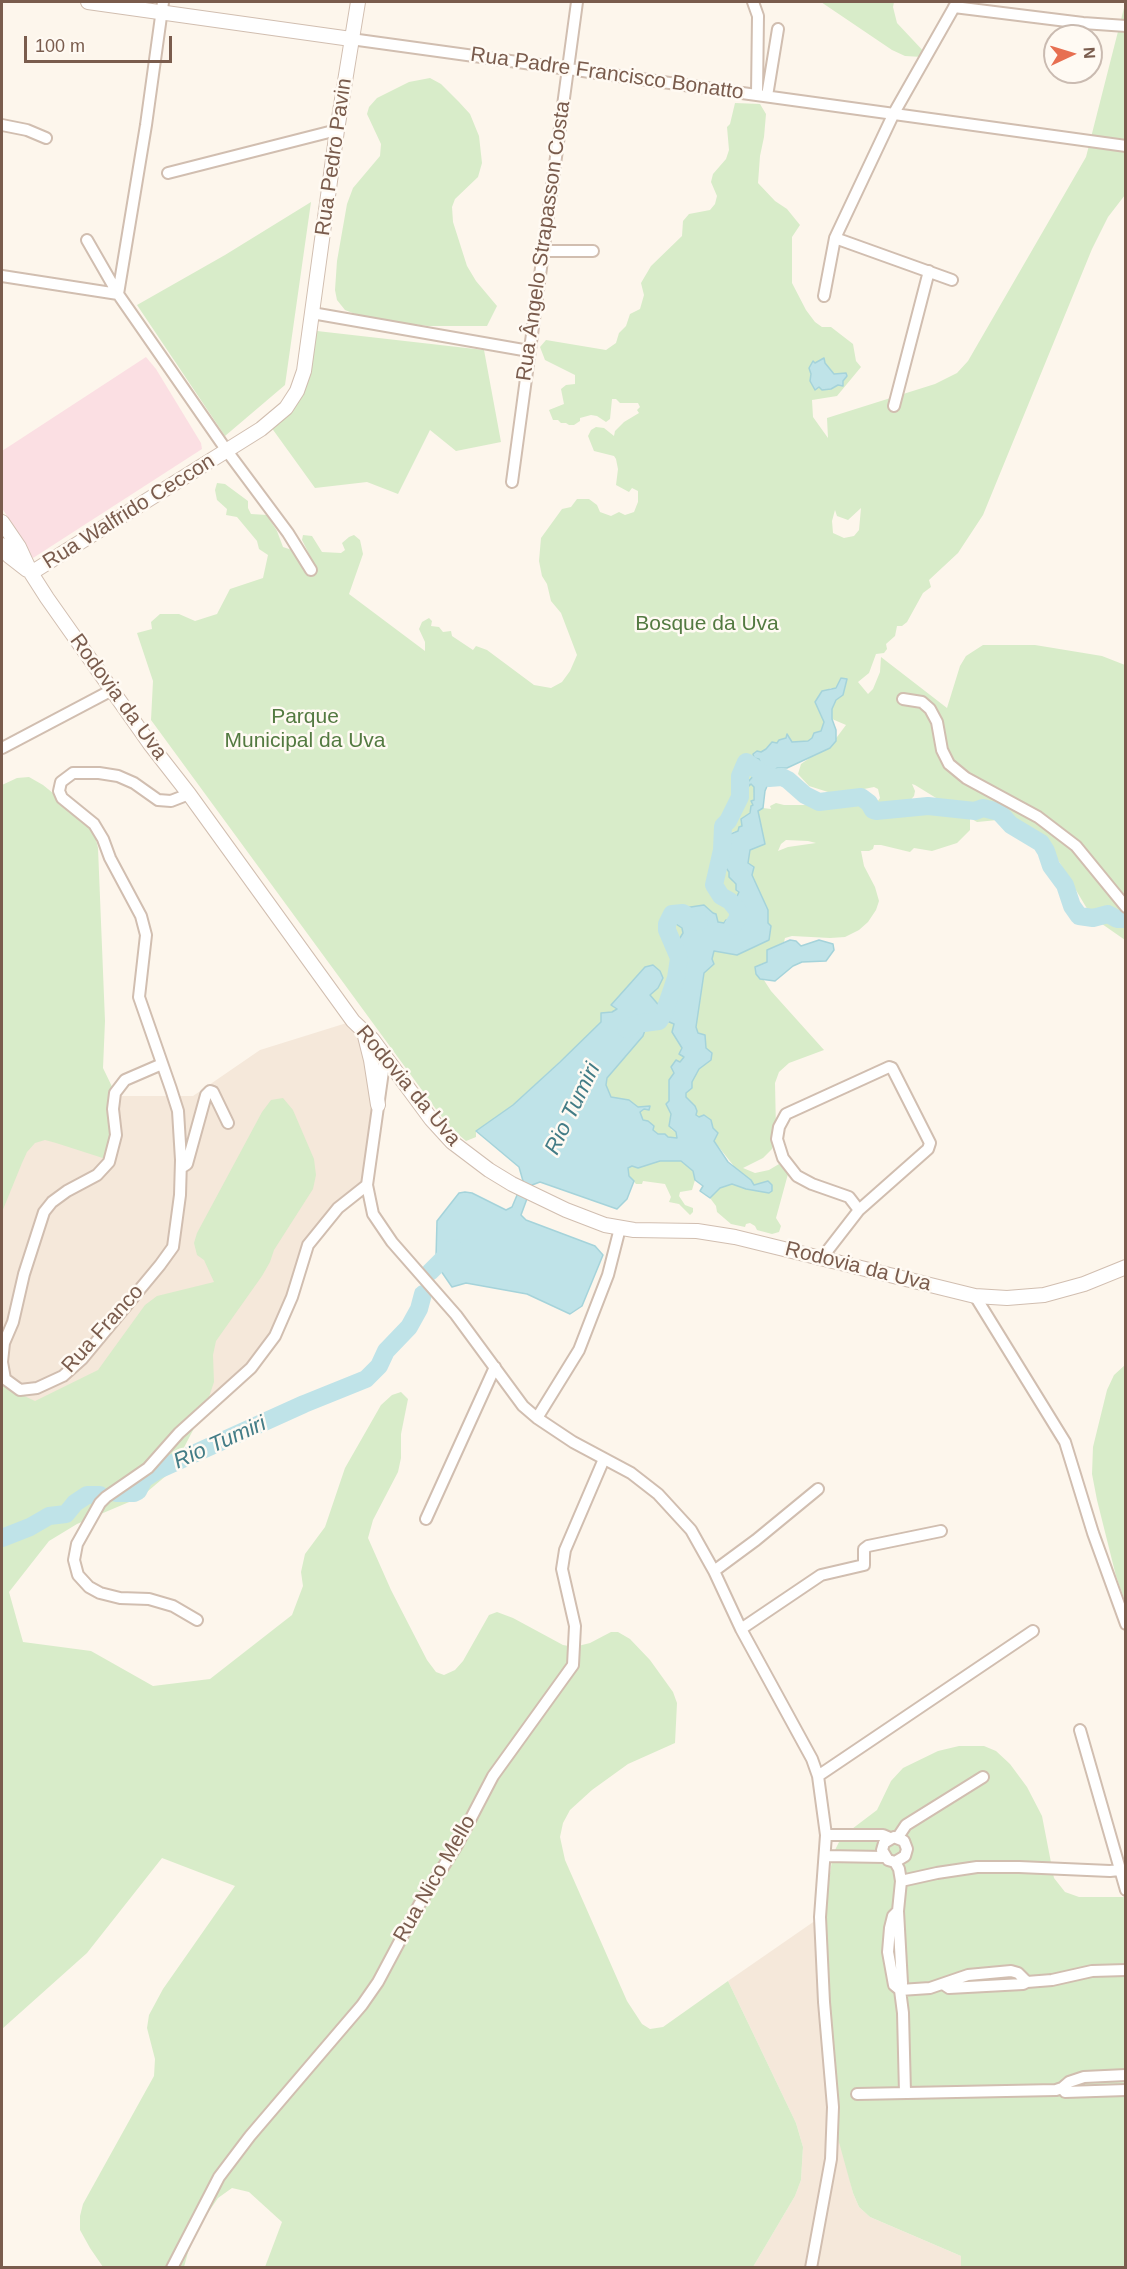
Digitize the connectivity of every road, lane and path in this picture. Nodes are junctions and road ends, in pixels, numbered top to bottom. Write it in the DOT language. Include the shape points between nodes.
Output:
graph roads {
  1 [pos="88,2"];
  2 [pos="358,2"];
  3 [pos="577,2"];
  4 [pos="753,2"];
  5 [pos="956,4"];
  6 [pos="162,6"];
  7 [pos="1052,24"];
  8 [pos="1125,26"];
  9 [pos="778,29"];
  10 [pos="351,39"];
  11 [pos="567,70"];
  12 [pos="762,95"];
  13 [pos="894,113"];
  14 [pos="2,125"];
  15 [pos="337,130"];
  16 [pos="46,138"];
  17 [pos="1125,146"];
  18 [pos="168,173"];
  19 [pos="835,238"];
  20 [pos="87,240"];
  21 [pos="542,251"];
  22 [pos="593,251"];
  23 [pos="928,271"];
  24 [pos="2,276"];
  25 [pos="952,280"];
  26 [pos="118,294"];
  27 [pos="824,296"];
  28 [pos="312,313"];
  29 [pos="529,351"];
  30 [pos="894,406"];
  31 [pos="226,451"];
  32 [pos="512,482"];
  33 [pos="2,522"];
  34 [pos="2,545"];
  35 [pos="311,570"];
  36 [pos="31,573"];
  37 [pos="112,690"];
  38 [pos="903,699"];
  39 [pos="2,748"];
  40 [pos="189,794"];
  41 [pos="1125,907"];
  42 [pos="363,1031"];
  43 [pos="385,1057"];
  44 [pos="162,1064"];
  45 [pos="378,1105"];
  46 [pos="228,1123"];
  47 [pos="181,1167"];
  48 [pos="367,1185"];
  49 [pos="860,1210"];
  50 [pos="620,1228"];
  51 [pos="821,1259"];
  52 [pos="1125,1267"];
  53 [pos="975,1296"];
  54 [pos="495,1367"];
  55 [pos="537,1418"];
  56 [pos="604,1459"];
  57 [pos="818,1489"];
  58 [pos="426,1519"];
  59 [pos="941,1532"];
  60 [pos="714,1571"];
  61 [pos="197,1620"];
  62 [pos="1125,1624"];
  63 [pos="741,1629"];
  64 [pos="1034,1631"];
  65 [pos="1080,1730"];
  66 [pos="818,1776"];
  67 [pos="983,1778"];
  68 [pos="826,1835"];
  69 [pos="851,1835"];
  70 [pos="894,1838"];
  71 [pos="825,1856"];
  72 [pos="852,1856"];
  73 [pos="890,1859"];
  74 [pos="1119,1870"];
  75 [pos="901,1881"];
  76 [pos="1125,1890"];
  77 [pos="1125,1970"];
  78 [pos="900,1990"];
  79 [pos="1125,2075"];
  80 [pos="1062,2088"];
  81 [pos="1125,2090"];
  82 [pos="905,2093"];
  83 [pos="857,2094"];
  84 [pos="172,2268"];
  85 [pos="811,2268"];
  1 -- 6 [label="street, Rua Padre Francisco Bonatto"];
  2 -- 10 [label="street, Rua Pedro Pavin"];
  3 -- 11 [label="street, Rua Ângelo Strapasson Costa"];
  4 -- 12 [label="street" via="758,16"];
  5 -- 7 [label="street"];
  5 -- 8 [label="street"];
  5 -- 13 [label="street"];
  6 -- 10 [label="street, Rua Padre Francisco Bonatto"];
  6 -- 26 [label="street"];
  9 -- 12 [label="street"];
  10 -- 11 [label="street, Rua Padre Francisco Bonatto"];
  10 -- 15 [label="street, Rua Pedro Pavin"];
  11 -- 12 [label="street, Rua Padre Francisco Bonatto"];
  11 -- 21 [label="street, Rua Ângelo Strapasson Costa"];
  12 -- 13 [label="street, Rua Padre Francisco Bonatto"];
  13 -- 17 [label="street, Rua Padre Francisco Bonatto"];
  13 -- 19 [label="street"];
  14 -- 16 [label="street"];
  15 -- 18 [label="street"];
  15 -- 28 [label="street, Rua Pedro Pavin"];
  19 -- 23 [label="street"];
  19 -- 27 [label="street"];
  20 -- 26 [label="street"];
  21 -- 22 [label="street"];
  21 -- 29 [label="street, Rua Ângelo Strapasson Costa"];
  23 -- 25 [label="street"];
  23 -- 30 [label="street"];
  24 -- 26 [label="street"];
  26 -- 31 [label="street"];
  28 -- 29 [label="street"];
  28 -- 31 [label="street, Rua Pedro Pavin" via="304,371 297,391 278,416"];
  29 -- 32 [label="street, Rua Ângelo Strapasson Costa"];
  31 -- 35 [label="street"];
  31 -- 36 [label="street, Rua Walfrido Ceccon"];
  33 -- 36 [label="street, Rodovia da Uva"];
  34 -- 36 [label="street, Rodovia da Uva" via="9,556"];
  36 -- 37 [label="street, Rodovia da Uva"];
  37 -- 39 [label="street"];
  37 -- 40 [label="street, Rodovia da Uva"];
  38 -- 41 [label="street" via="922,702 930,709 949,764 966,778 1038,817 1076,846"];
  40 -- 42 [label="street, Rodovia da Uva"];
  40 -- 44 [label="street, Rua Franco" via="171,801 158,800 118,776 86,772 73,773 61,782 59,791 62,798 94,824 141,916 146,934 139,997"];
  42 -- 43 [label="street, Rodovia da Uva"];
  42 -- 45 [label="street"];
  43 -- 45 [label="street"];
  43 -- 50 [label="street, Rodovia da Uva" via="419,1105 453,1142 489,1170 590,1220"];
  44 -- 47 [label="street, Rua Franco" via="178,1111"];
  44 -- 47 [label="street, Rua Franco" via="125,1080 115,1093 116,1135 110,1162 97,1175 52,1202 44,1212 4,1343 5,1379 20,1390 38,1388 63,1376 82,1359 173,1247"];
  45 -- 48 [label="street"];
  46 -- 47 [label="street" via="210,1091 187,1164"];
  48 -- 54 [label="street" via="373,1214 392,1242"];
  48 -- 61 [label="street" via="338,1208 308,1245 275,1336 251,1368 179,1433 148,1468 100,1503 77,1544 76,1568 89,1587 120,1598 149,1599 173,1606"];
  49 -- 49 [label="street" via="930,1143 889,1067 786,1114 779,1127 777,1139 783,1158 797,1176 849,1197"];
  49 -- 51 [label="street"];
  50 -- 51 [label="street, Rodovia da Uva" via="709,1233"];
  50 -- 55 [label="street" via="608,1275 579,1350"];
  51 -- 53 [label="street, Rodovia da Uva"];
  52 -- 53 [label="street, Rodovia da Uva" via="1044,1295"];
  53 -- 62 [label="street" via="1065,1442"];
  54 -- 55 [label="street" via="523,1406"];
  54 -- 58 [label="street"];
  55 -- 56 [label="street"];
  56 -- 60 [label="street" via="658,1494 691,1530"];
  56 -- 84 [label="street, Rua Nico Mello" via="565,1550 562,1569 575,1626 573,1665 493,1776 378,1982 219,2177"];
  57 -- 60 [label="street"];
  59 -- 63 [label="street" via="868,1546 864,1549 864,1565 821,1575"];
  60 -- 63 [label="street"];
  63 -- 66 [label="street"];
  64 -- 66 [label="street"];
  65 -- 74 [label="street"];
  66 -- 68 [label="street"];
  67 -- 70 [label="street" via="906,1825"];
  68 -- 69 [label="street"];
  68 -- 71 [label="street"];
  69 -- 70 [label="street"];
  69 -- 72 [label="street"];
  70 -- 73 [label="street" via="882,1846"];
  70 -- 73 [label="street" via="904,1842 906,1852 902,1859"];
  71 -- 72 [label="street"];
  71 -- 85 [label="street" via="820,1917 833,2107 831,2159"];
  72 -- 73 [label="street"];
  73 -- 75 [label="street" via="899,1869"];
  74 -- 75 [label="street" via="977,1867"];
  74 -- 76 [label="street"];
  75 -- 78 [label="street" via="888,1952 894,1985"];
  77 -- 78 [label="street" via="1092,1971 1023,1984 949,1988 943,1984"];
  78 -- 82 [label="street"];
  79 -- 80 [label="street" via="1084,2077"];
  80 -- 81 [label="street" via="1065,2092"];
  80 -- 82 [label="street"];
  82 -- 83 [label="street"];
}
